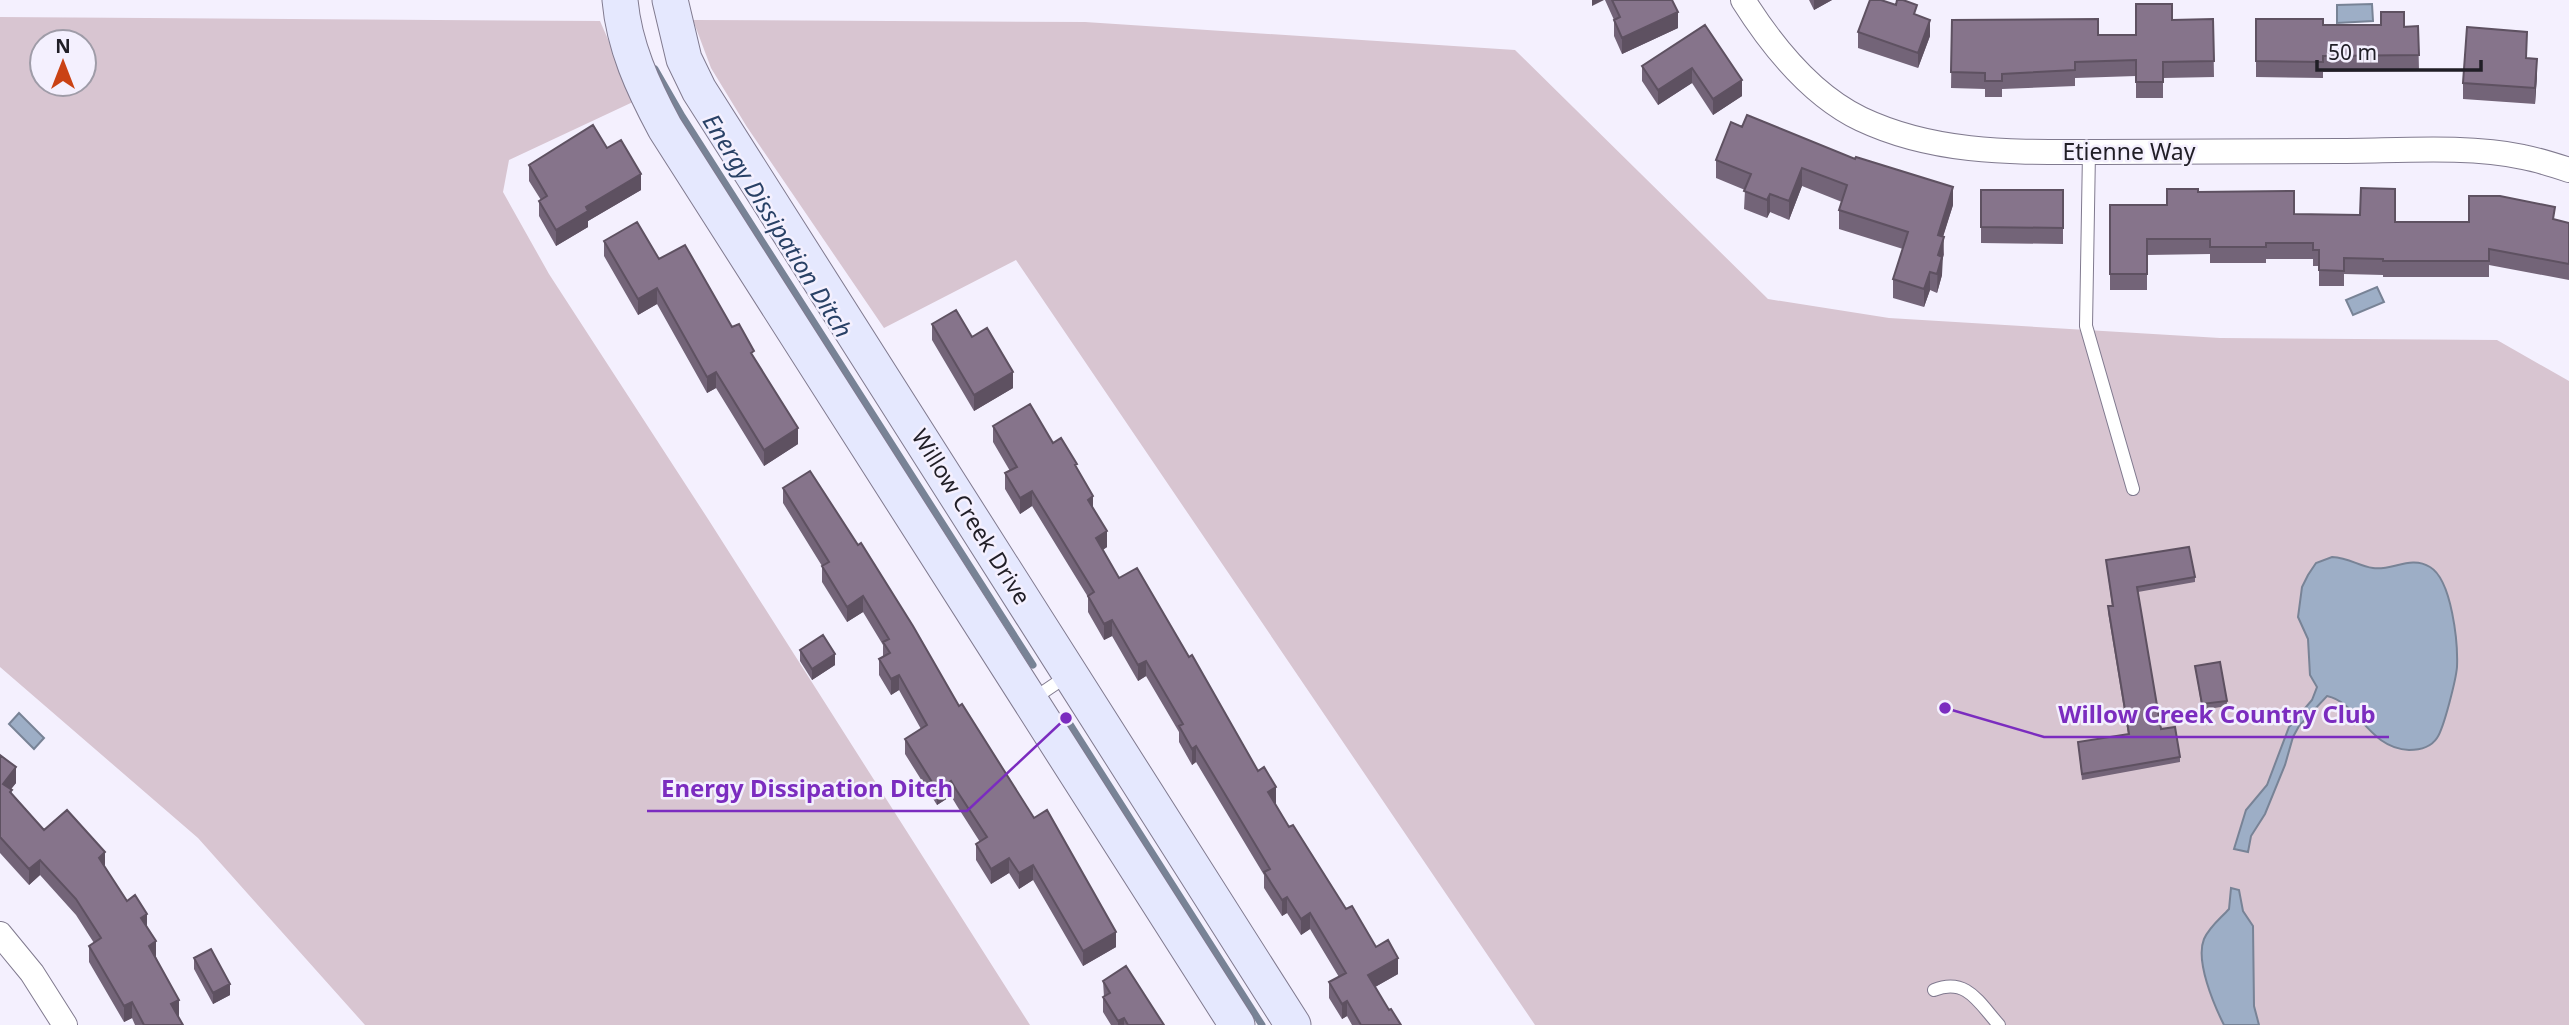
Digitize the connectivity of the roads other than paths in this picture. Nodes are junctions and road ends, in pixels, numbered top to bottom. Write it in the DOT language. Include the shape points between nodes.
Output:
graph roads {
  1 [pos="620,0"];
  2 [pos="670,0"];
  3 [pos="1743,0"];
  4 [pos="2089,152"];
  5 [pos="2569,170"];
  6 [pos="2133,489"];
  7 [pos="1070,674"];
  8 [pos="1030,701"];
  9 [pos="0,934"];
  10 [pos="1934,990"];
  11 [pos="65,1025"];
  12 [pos="1237,1025"];
  13 [pos="1293,1025"];
  14 [pos="1999,1025"];
  1 -- 8 [label="street" via="628,45 665,128"];
  2 -- 7 [label="street, Willow Creek Drive" via="684,59 699,90"];
  3 -- 4 [label="street, Etienne Way" via="1764,34 1794,67 1859,118 1906,137 1954,148"];
  4 -- 5 [label="street, Etienne Way" via="2459,151 2522,157"];
  4 -- 6 [label="lane" via="2087,326"];
  7 -- 8 [label="lane"];
  7 -- 13 [label="street, Willow Creek Drive"];
  8 -- 12 [label="street"];
  9 -- 11 [label="street"];
  10 -- 14 [label="lane" via="1958,985"];
}
